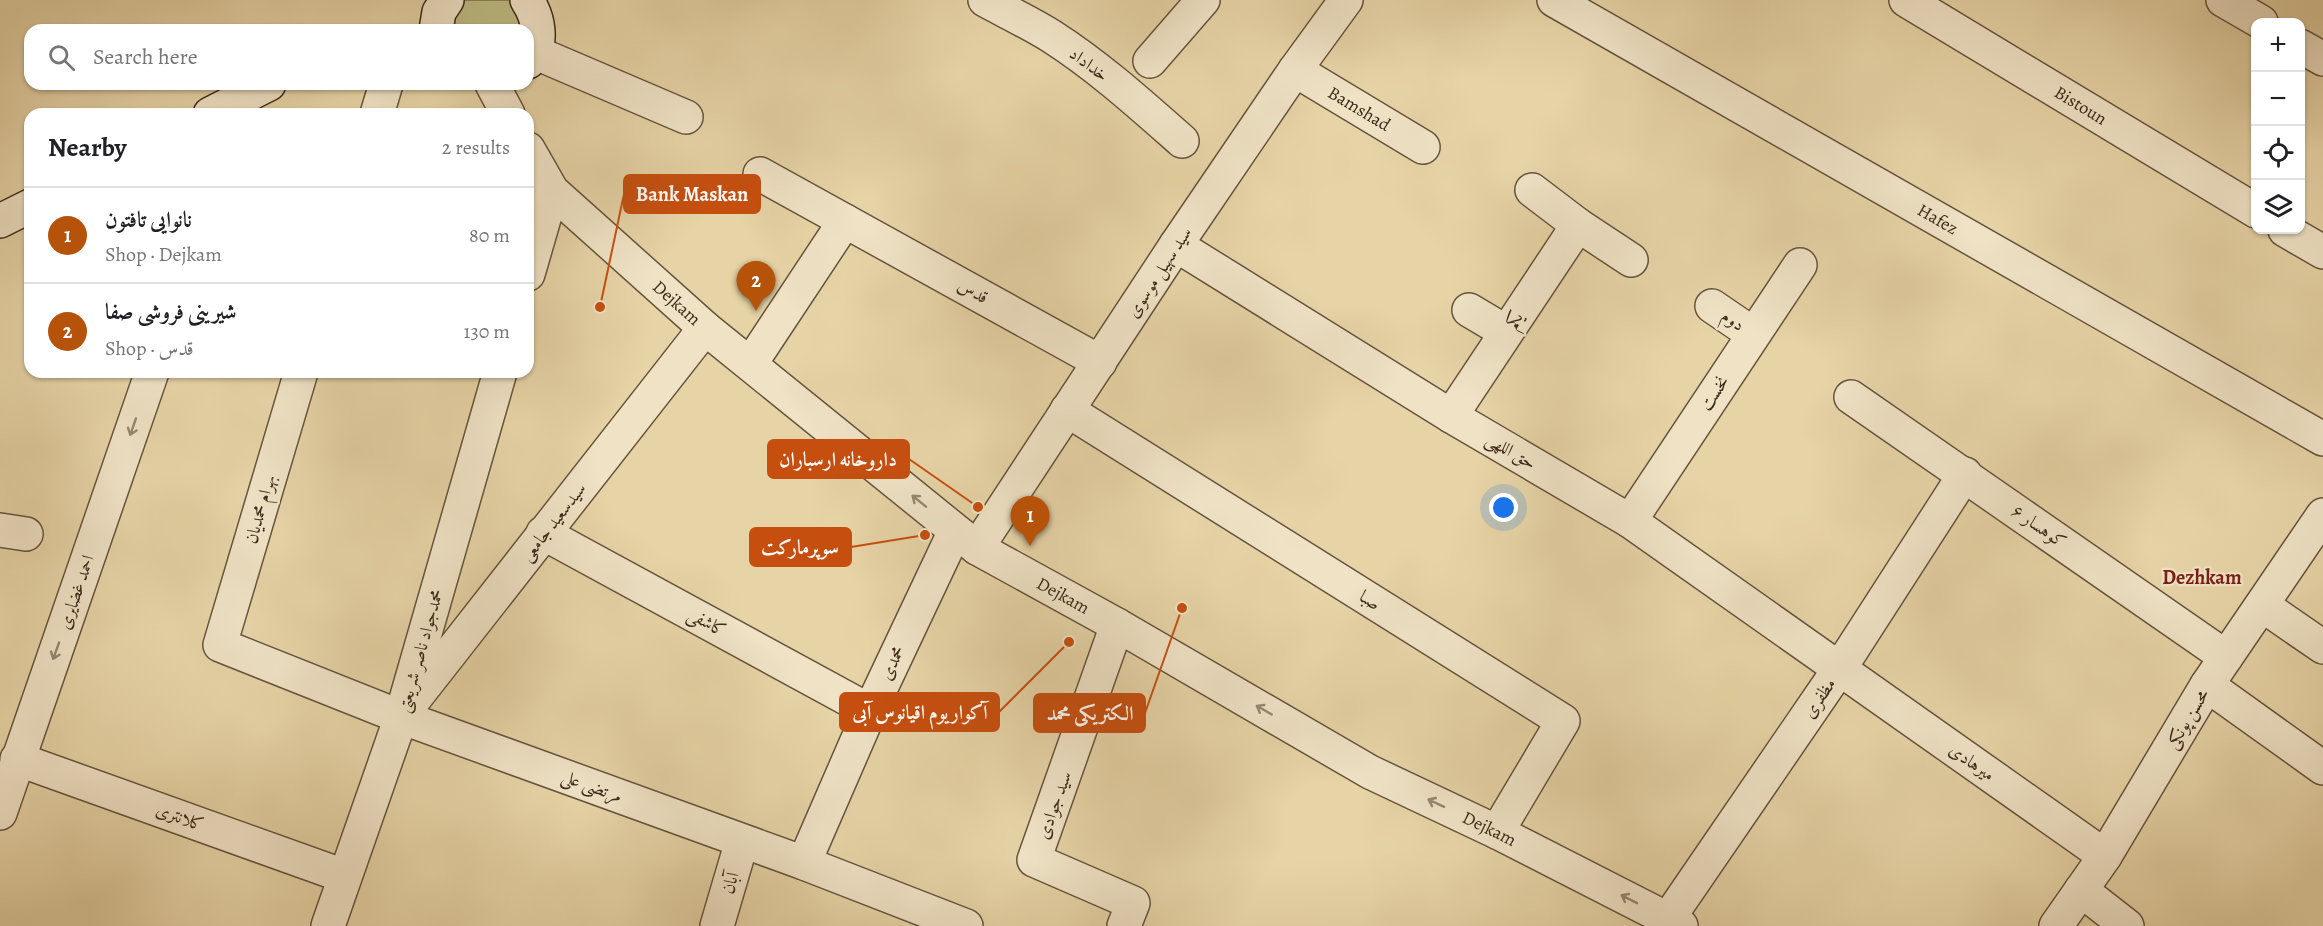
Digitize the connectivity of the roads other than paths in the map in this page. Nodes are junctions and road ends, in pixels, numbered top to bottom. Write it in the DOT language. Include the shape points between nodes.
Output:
graph roads {
  1 [pos="986,0"];
  2 [pos="1203,0"];
  3 [pos="1346,0"];
  4 [pos="1554,0"];
  5 [pos="1906,0"];
  6 [pos="2223,0"];
  7 [pos="2254,18"];
  8 [pos="535,28"];
  9 [pos="2305,48"];
  10 [pos="2323,59"];
  11 [pos="1150,61"];
  12 [pos="1295,70"];
  13 [pos="384,90"];
  14 [pos="495,90"];
  15 [pos="252,98"];
  16 [pos="226,108"];
  17 [pos="379,108"];
  18 [pos="505,108"];
  19 [pos="686,117"];
  20 [pos="1182,141"];
  21 [pos="1423,147"];
  22 [pos="534,160"];
  23 [pos="760,174"];
  24 [pos="1532,190"];
  25 [pos="552,191"];
  26 [pos="24,209"];
  27 [pos="2251,209"];
  28 [pos="0,221"];
  29 [pos="845,221"];
  30 [pos="1578,225"];
  31 [pos="2292,234"];
  32 [pos="1176,245"];
  33 [pos="2323,252"];
  34 [pos="534,253"];
  35 [pos="1631,260"];
  36 [pos="1800,265"];
  37 [pos="1712,306"];
  38 [pos="1469,310"];
  39 [pos="705,328"];
  40 [pos="1506,332"];
  41 [pos="1753,334"];
  42 [pos="1100,362"];
  43 [pos="751,363"];
  44 [pos="150,378"];
  45 [pos="299,378"];
  46 [pos="498,378"];
  47 [pos="1851,397"];
  48 [pos="1067,410"];
  49 [pos="1451,416"];
  50 [pos="2323,439"];
  51 [pos="1965,474"];
  52 [pos="2323,515"];
  53 [pos="1630,521"];
  54 [pos="543,533"];
  55 [pos="966,539"];
  56 [pos="2262,605"];
  57 [pos="1117,625"];
  58 [pos="220,645"];
  59 [pos="2323,647"];
  60 [pos="2226,657"];
  61 [pos="1840,668"];
  62 [pos="2207,685"];
  63 [pos="870,711"];
  64 [pos="401,717"];
  65 [pos="17,759"];
  66 [pos="2323,768"];
  67 [pos="0,813"];
  68 [pos="1497,832"];
  69 [pos="742,841"];
  70 [pos="2105,855"];
  71 [pos="804,863"];
  72 [pos="344,876"];
  73 [pos="2081,890"];
  74 [pos="1674,923"];
  75 [pos="328,926"];
  76 [pos="717,926"];
  77 [pos="966,926"];
  78 [pos="1124,926"];
  79 [pos="2056,926"];
  80 [pos="2127,926"];
  1 -- 20 [label="street, خداداد" via="1087,61"];
  2 -- 11 [label="street"];
  3 -- 12 [label="street, سید سهیل موسوی"];
  4 -- 50 [label="street, Hafez"];
  5 -- 27 [label="street, Bistoun"];
  6 -- 7 [label="street"];
  8 -- 19 [label="street"];
  9 -- 10 [label="street"];
  12 -- 21 [label="street, Bamshad"];
  12 -- 32 [label="street, سید سهیل موسوی"];
  13 -- 17 [label="street"];
  14 -- 18 [label="street"];
  15 -- 16 [label="street"];
  22 -- 25 [label="street, Dejkam"];
  23 -- 29 [label="street, قدس"];
  24 -- 30 [label="street"];
  25 -- 34 [label="street"];
  25 -- 39 [label="street, Dejkam"];
  26 -- 28 [label="street"];
  29 -- 42 [label="street, قدس"];
  29 -- 43 [label="street"];
  30 -- 35 [label="street"];
  30 -- 40 [label="street, یکم"];
  31 -- 33 [label="street"];
  32 -- 42 [label="street, سید سهیل موسوی"];
  32 -- 49 [label="street, حق اللهی"];
  36 -- 41 [label="street, نخست"];
  37 -- 41 [label="street, دوم"];
  38 -- 40 [label="street"];
  39 -- 43 [label="street, Dejkam"];
  39 -- 54 [label="street, سیدسعید جامعی"];
  40 -- 49 [label="street, یکم"];
  41 -- 53 [label="street, نخست"];
  42 -- 48 [label="street, سید سهیل موسوی"];
  55 -- 43 [label="street, Dejkam, one-way"];
  44 -- 65 [label="street, احمد غضایری, one-way"];
  45 -- 58 [label="street, بهرام محمدیان"];
  46 -- 64 [label="street, محمدجواد ناصر شریعتی"];
  47 -- 51 [label="street, کوهسار ۶"];
  48 -- 55 [label="street, سید سهیل موسوی"];
  48 -- 68 [label="street, صبا" via="1570,710"];
  49 -- 53 [label="street, حق اللهی"];
  51 -- 60 [label="street, کوهسار ۶"];
  51 -- 61 [label="street, مظفری"];
  52 -- 56 [label="street, محسن پونکی"];
  53 -- 61 [label="street, حق اللهی"];
  54 -- 63 [label="street, کاشفی"];
  54 -- 64 [label="street, سیدسعید جامعی"];
  55 -- 57 [label="street, Dejkam"];
  55 -- 63 [label="street, محمدی"];
  56 -- 59 [label="street"];
  56 -- 60 [label="street, محسن پونکی"];
  68 -- 57 [label="street, Dejkam, one-way" via="1370,772"];
  57 -- 78 [label="street, سید جوادی" via="1034,860 1132,903"];
  58 -- 64 [label="street, مرتضی علی"];
  60 -- 62 [label="street, محسن پونکی"];
  61 -- 70 [label="street, میرهادی"];
  61 -- 74 [label="street, مظفری"];
  62 -- 66 [label="street"];
  62 -- 70 [label="street, محسن پونکی"];
  63 -- 71 [label="street, محمدی"];
  64 -- 69 [label="street, مرتضی علی"];
  64 -- 72 [label="street, محمدجواد ناصر شریعتی"];
  65 -- 67 [label="street, احمد غضایری"];
  65 -- 72 [label="street, کلانتری"];
  74 -- 68 [label="street, Dejkam, one-way"];
  69 -- 71 [label="street, مرتضی علی"];
  69 -- 76 [label="street, آبان"];
  70 -- 73 [label="street, محسن پونکی"];
  71 -- 77 [label="street, مرتضی علی"];
  72 -- 75 [label="street, محمدجواد ناصر شریعتی"];
  73 -- 79 [label="street, محسن پونکی"];
  73 -- 80 [label="street"];
}
